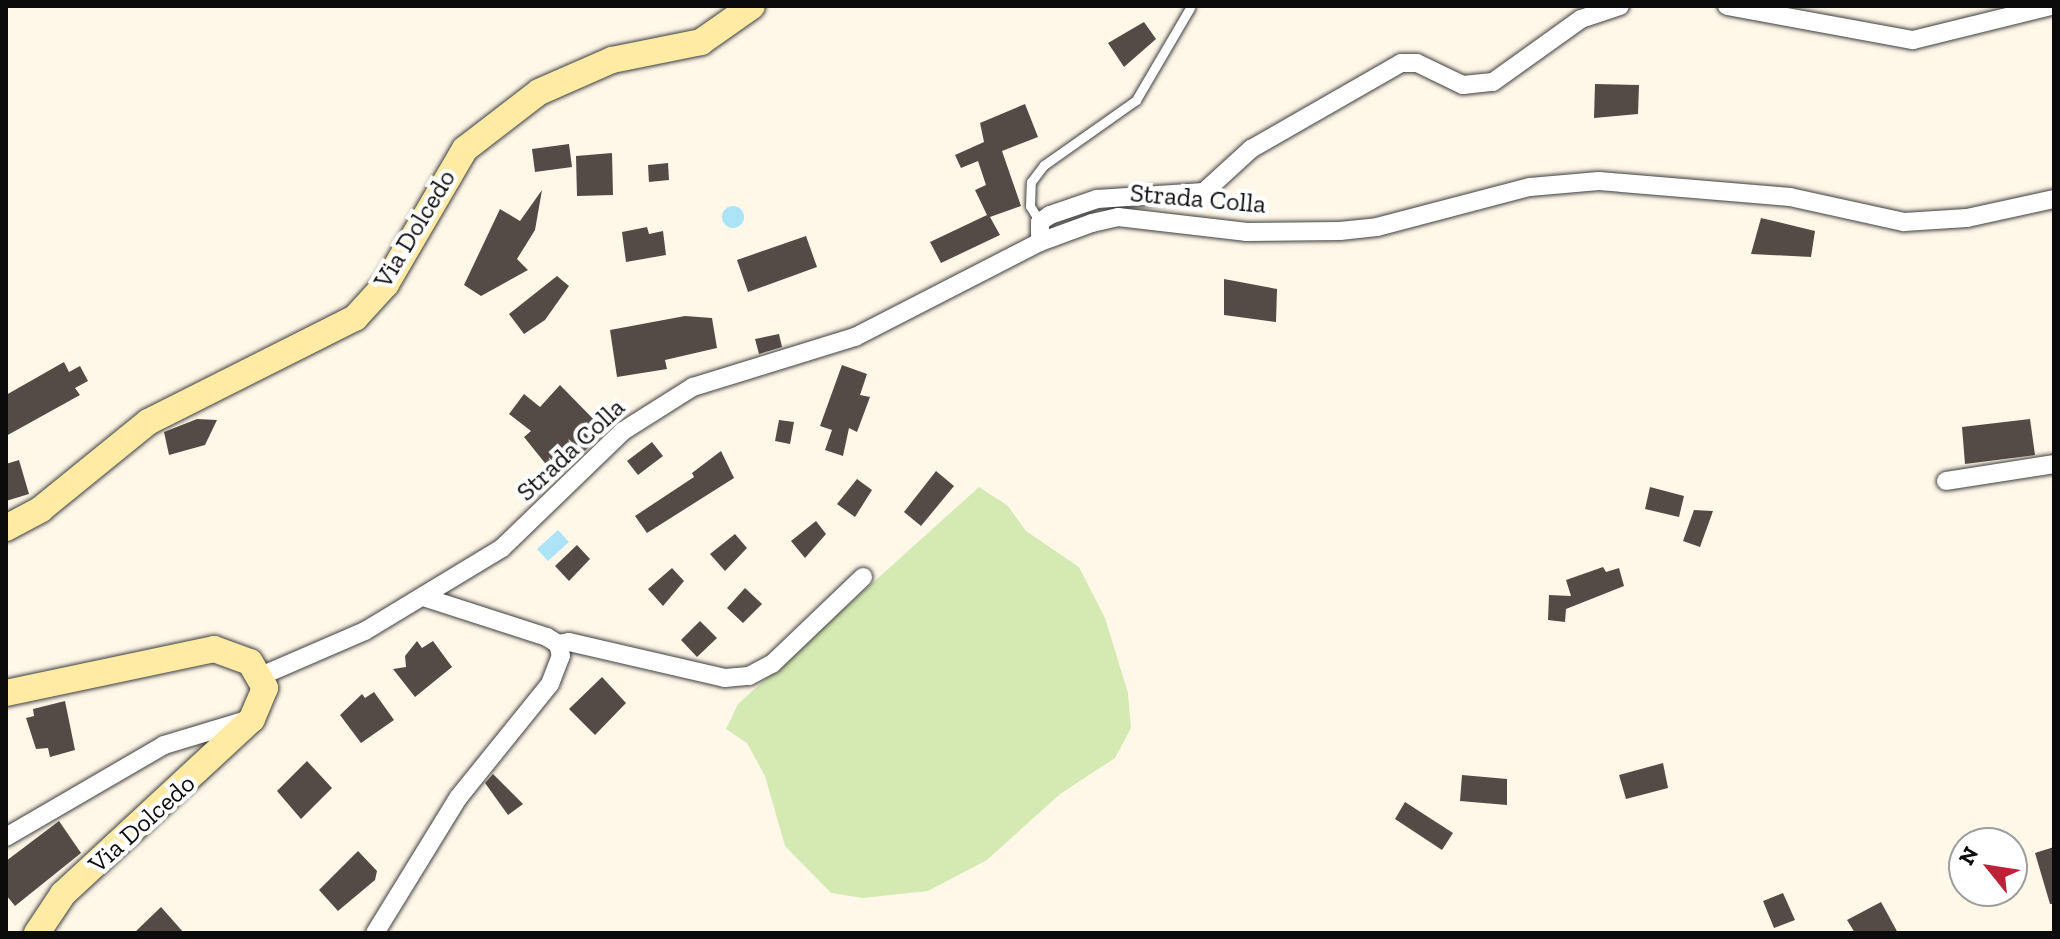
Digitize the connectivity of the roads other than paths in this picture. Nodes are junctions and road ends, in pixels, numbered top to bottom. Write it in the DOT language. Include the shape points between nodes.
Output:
graph roads {
  1 [pos="752,6"];
  2 [pos="1620,6"];
  3 [pos="1727,6"];
  4 [pos="2051,6"];
  5 [pos="1190,8"];
  6 [pos="2054,199"];
  7 [pos="1040,222"];
  8 [pos="1040,242"];
  9 [pos="2054,464"];
  10 [pos="1946,481"];
  11 [pos="6,528"];
  12 [pos="863,577"];
  13 [pos="426,598"];
  14 [pos="558,644"];
  15 [pos="261,676"];
  16 [pos="6,693"];
  17 [pos="252,719"];
  18 [pos="6,837"];
  19 [pos="37,933"];
  20 [pos="375,933"];
  1 -- 11 [label="main road, Via Dolcedo" via="701,42 612,60 539,92 465,149 386,284 355,318 148,422 41,509"];
  2 -- 7 [label="street" via="1581,19 1493,82 1463,85 1417,63 1387,70 1251,149 1204,192 1188,197 1110,196"];
  3 -- 4 [label="street" via="1913,40"];
  5 -- 7 [label="lane" via="1136,100 1044,165 1031,182 1030,206"];
  6 -- 8 [label="street, Strada Colla" via="1967,218 1904,222 1790,197 1599,181 1530,187 1377,227 1247,232 1118,217"];
  7 -- 8 [label="street"];
  8 -- 13 [label="street, Strada Colla" via="855,337 693,387 623,431 515,538"];
  9 -- 10 [label="street"];
  12 -- 14 [label="street" via="772,664 749,676 725,678 569,642"];
  13 -- 14 [label="street"];
  13 -- 15 [label="street, Strada Colla"];
  14 -- 20 [label="street" via="561,656 550,684 478,769"];
  15 -- 16 [label="main road" via="241,657 214,649"];
  15 -- 17 [label="main road" via="265,688"];
  17 -- 18 [label="street, Via Dolcedo" via="164,745"];
  17 -- 19 [label="main road, Via Dolcedo" via="63,894"];
}
